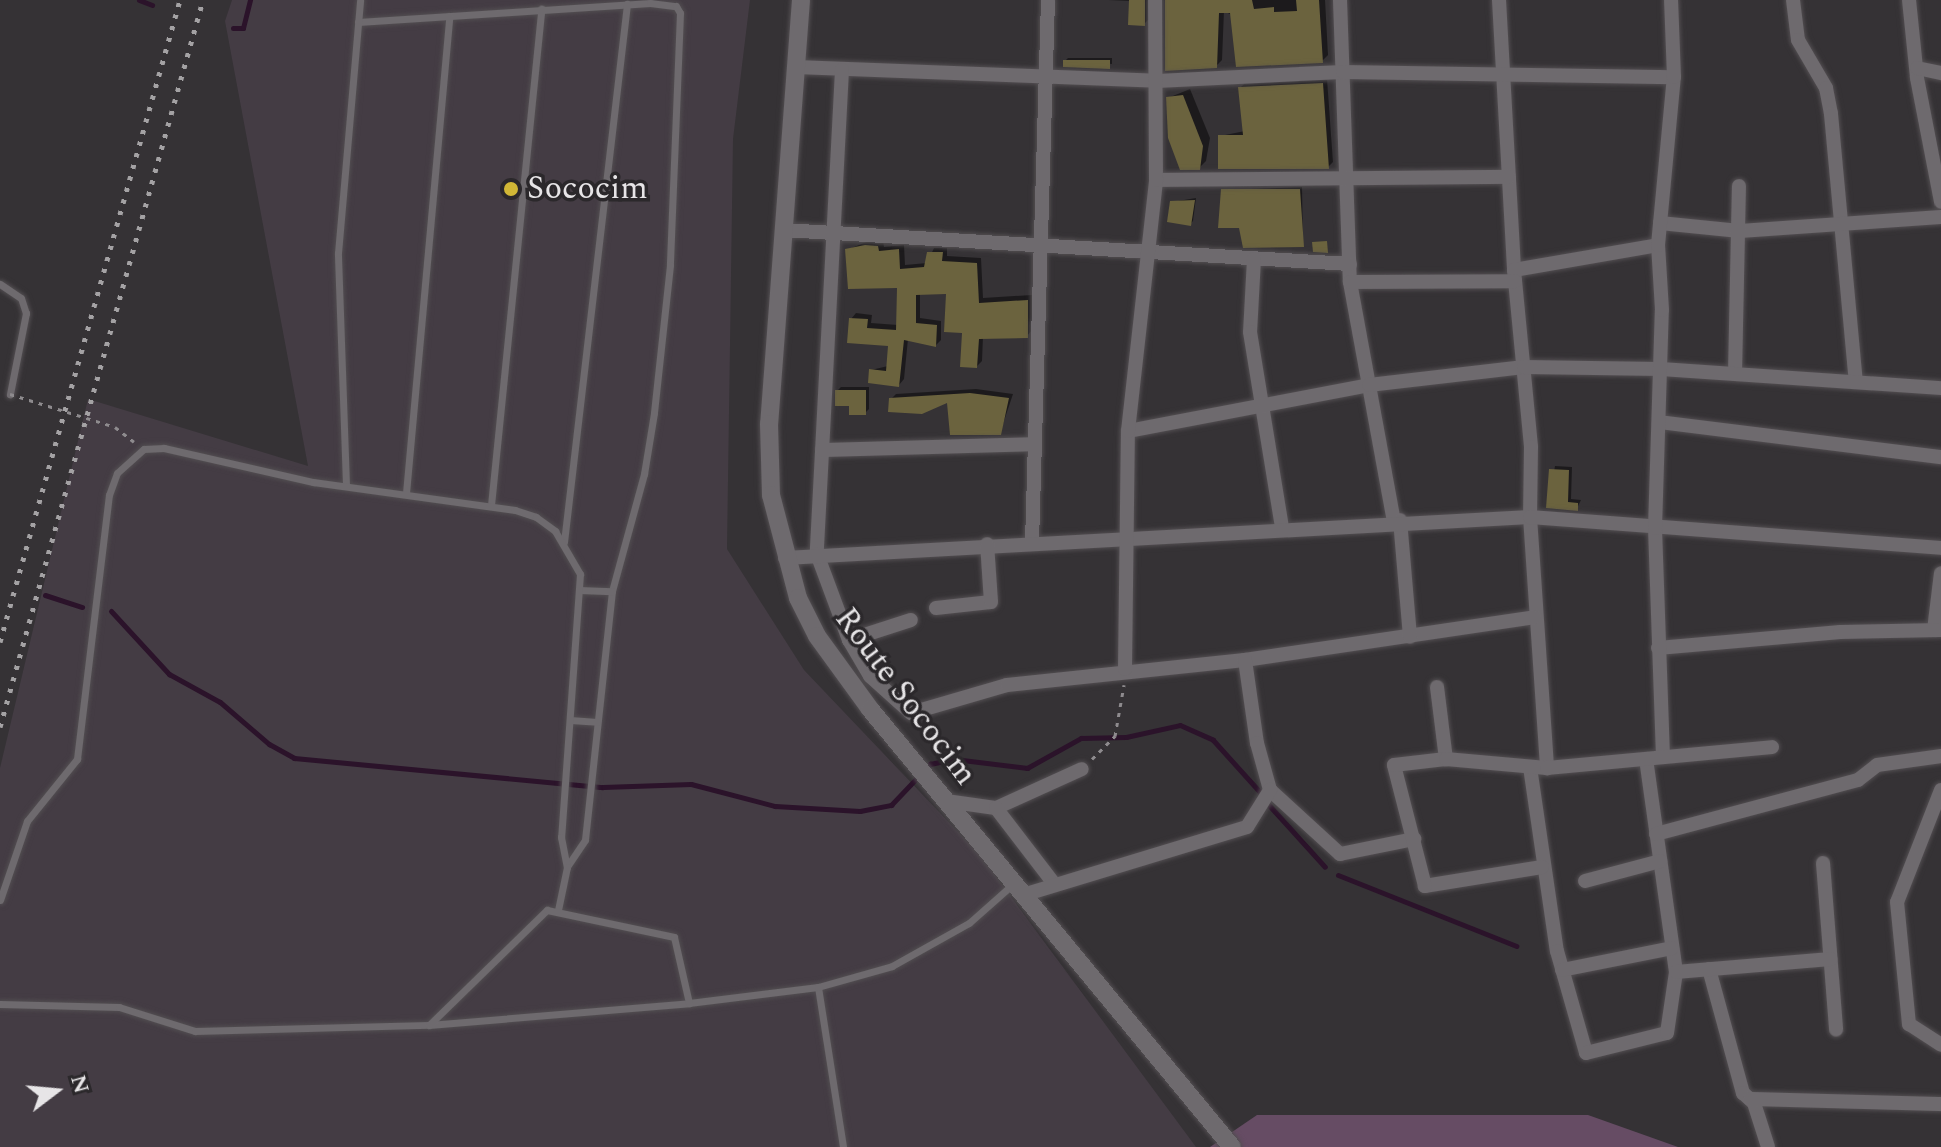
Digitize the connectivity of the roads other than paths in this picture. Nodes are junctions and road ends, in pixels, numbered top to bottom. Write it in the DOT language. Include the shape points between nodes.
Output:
graph roads {
  1 [pos="360,0"];
  2 [pos="801,0"];
  3 [pos="1048,0"];
  4 [pos="1155,0"];
  5 [pos="1340,0"];
  6 [pos="1499,0"];
  7 [pos="1671,0"];
  8 [pos="1793,0"];
  9 [pos="1909,0"];
  10 [pos="667,2"];
  11 [pos="627,4"];
  12 [pos="541,9"];
  13 [pos="449,16"];
  14 [pos="358,22"];
  15 [pos="796,67"];
  16 [pos="1917,68"];
  17 [pos="842,70"];
  18 [pos="1343,72"];
  19 [pos="1504,72"];
  20 [pos="1941,73"];
  21 [pos="1674,77"];
  22 [pos="1043,79"];
  23 [pos="1157,81"];
  24 [pos="1509,177"];
  25 [pos="1156,180"];
  26 [pos="1347,182"];
  27 [pos="1739,186"];
  28 [pos="1941,202"];
  29 [pos="1941,217"];
  30 [pos="1660,223"];
  31 [pos="1845,227"];
  32 [pos="784,230"];
  33 [pos="1740,231"];
  34 [pos="833,233"];
  35 [pos="1658,245"];
  36 [pos="1040,247"];
  37 [pos="1148,254"];
  38 [pos="1254,259"];
  39 [pos="1350,264"];
  40 [pos="1514,276"];
  41 [pos="1350,282"];
  42 [pos="0,284"];
  43 [pos="1524,367"];
  44 [pos="1661,369"];
  45 [pos="1735,374"];
  46 [pos="1856,382"];
  47 [pos="1369,385"];
  48 [pos="1941,388"];
  49 [pos="10,394"];
  50 [pos="1261,406"];
  51 [pos="1659,422"];
  52 [pos="1128,431"];
  53 [pos="1034,444"];
  54 [pos="822,450"];
  55 [pos="1941,457"];
  56 [pos="346,485"];
  57 [pos="406,493"];
  58 [pos="491,505"];
  59 [pos="1530,517"];
  60 [pos="1397,521"];
  61 [pos="1282,528"];
  62 [pos="1655,528"];
  63 [pos="1123,536"];
  64 [pos="564,542"];
  65 [pos="1032,542"];
  66 [pos="987,544"];
  67 [pos="1941,548"];
  68 [pos="817,554"];
  69 [pos="785,558"];
  70 [pos="1941,573"];
  71 [pos="579,590"];
  72 [pos="612,591"];
  73 [pos="936,608"];
  74 [pos="1535,617"];
  75 [pos="911,620"];
  76 [pos="1938,630"];
  77 [pos="1410,637"];
  78 [pos="849,640"];
  79 [pos="1658,648"];
  80 [pos="1245,660"];
  81 [pos="1125,669"];
  82 [pos="1437,687"];
  83 [pos="570,720"];
  84 [pos="597,722"];
  85 [pos="1772,747"];
  86 [pos="1941,756"];
  87 [pos="1663,757"];
  88 [pos="1446,759"];
  89 [pos="1646,759"];
  90 [pos="1530,767"];
  91 [pos="1547,768"];
  92 [pos="1082,769"];
  93 [pos="1270,790"];
  94 [pos="1941,790"];
  95 [pos="946,801"];
  96 [pos="996,808"];
  97 [pos="1656,834"];
  98 [pos="1414,839"];
  99 [pos="1660,861"];
  100 [pos="1823,863"];
  101 [pos="567,867"];
  102 [pos="1542,867"];
  103 [pos="1585,881"];
  104 [pos="1055,885"];
  105 [pos="1019,889"];
  106 [pos="0,900"];
  107 [pos="558,910"];
  108 [pos="1672,948"];
  109 [pos="1830,959"];
  110 [pos="1709,969"];
  111 [pos="1562,970"];
  112 [pos="1676,972"];
  113 [pos="818,987"];
  114 [pos="689,1003"];
  115 [pos="0,1004"];
  116 [pos="429,1025"];
  117 [pos="1836,1029"];
  118 [pos="1941,1045"];
  119 [pos="1750,1099"];
  120 [pos="1941,1104"];
  121 [pos="843,1147"];
  122 [pos="1232,1147"];
  123 [pos="1768,1147"];
  1 -- 14 [label="lane"];
  2 -- 15 [label="street, Route Sococim"];
  3 -- 22 [label="street"];
  4 -- 23 [label="street"];
  5 -- 18 [label="street"];
  6 -- 19 [label="street"];
  7 -- 21 [label="street"];
  8 -- 31 [label="street" via="1798,40 1826,88"];
  9 -- 16 [label="street"];
  10 -- 11 [label="lane"];
  10 -- 72 [label="lane" via="680,16 670,265 644,474"];
  11 -- 12 [label="lane"];
  11 -- 64 [label="lane"];
  12 -- 13 [label="lane"];
  12 -- 58 [label="lane"];
  13 -- 14 [label="lane"];
  13 -- 57 [label="lane"];
  14 -- 56 [label="lane" via="338,253"];
  15 -- 17 [label="street"];
  15 -- 32 [label="street, Route Sococim"];
  16 -- 20 [label="street"];
  16 -- 28 [label="street"];
  17 -- 22 [label="street"];
  17 -- 34 [label="street"];
  18 -- 19 [label="street"];
  18 -- 23 [label="street"];
  18 -- 26 [label="street"];
  19 -- 21 [label="street"];
  19 -- 24 [label="street"];
  21 -- 30 [label="street"];
  22 -- 23 [label="street"];
  22 -- 36 [label="street"];
  23 -- 25 [label="street"];
  24 -- 26 [label="street"];
  24 -- 40 [label="street"];
  25 -- 26 [label="street"];
  25 -- 37 [label="street"];
  26 -- 39 [label="street"];
  27 -- 33 [label="street"];
  29 -- 31 [label="street"];
  30 -- 33 [label="street"];
  30 -- 35 [label="street"];
  31 -- 33 [label="street"];
  31 -- 46 [label="street"];
  32 -- 34 [label="street"];
  32 -- 69 [label="street, Route Sococim" via="769,424 771,495"];
  33 -- 45 [label="street"];
  34 -- 36 [label="street"];
  34 -- 54 [label="street"];
  35 -- 40 [label="street"];
  35 -- 44 [label="street"];
  36 -- 37 [label="street"];
  36 -- 53 [label="street"];
  37 -- 38 [label="street"];
  37 -- 52 [label="street"];
  38 -- 39 [label="street"];
  38 -- 50 [label="street" via="1250,332"];
  39 -- 41 [label="street"];
  40 -- 41 [label="street"];
  40 -- 43 [label="street"];
  41 -- 47 [label="street"];
  42 -- 49 [label="lane" via="21,298 26,313"];
  43 -- 44 [label="street"];
  43 -- 47 [label="street"];
  43 -- 59 [label="street"];
  44 -- 45 [label="street"];
  44 -- 51 [label="street"];
  45 -- 46 [label="street"];
  46 -- 48 [label="street"];
  47 -- 50 [label="street"];
  47 -- 60 [label="street"];
  50 -- 52 [label="street"];
  50 -- 61 [label="street"];
  51 -- 55 [label="street"];
  51 -- 62 [label="street"];
  52 -- 63 [label="street"];
  53 -- 54 [label="street"];
  53 -- 65 [label="street"];
  54 -- 68 [label="street"];
  56 -- 57 [label="lane"];
  56 -- 106 [label="lane" via="164,448 144,449 117,473 109,495 77,759 27,821"];
  57 -- 58 [label="lane"];
  58 -- 64 [label="lane" via="536,517"];
  59 -- 60 [label="street"];
  59 -- 62 [label="street"];
  59 -- 74 [label="street"];
  60 -- 61 [label="street"];
  60 -- 77 [label="street"];
  61 -- 63 [label="street"];
  62 -- 67 [label="street"];
  62 -- 79 [label="street"];
  63 -- 65 [label="street"];
  63 -- 81 [label="street"];
  64 -- 71 [label="lane" via="577,561"];
  65 -- 66 [label="street"];
  66 -- 68 [label="street"];
  66 -- 73 [label="street" via="991,602"];
  68 -- 69 [label="street"];
  68 -- 78 [label="street"];
  69 -- 95 [label="street, Route Sococim" via="817,636"];
  70 -- 76 [label="street"];
  71 -- 72 [label="lane"];
  71 -- 83 [label="lane"];
  72 -- 84 [label="lane"];
  74 -- 77 [label="street"];
  74 -- 91 [label="street"];
  75 -- 78 [label="street"];
  76 -- 79 [label="street" via="1840,632"];
  77 -- 80 [label="street"];
  78 -- 81 [label="street" via="870,676 915,714 1007,685"];
  79 -- 87 [label="street"];
  80 -- 81 [label="street"];
  80 -- 93 [label="street"];
  82 -- 88 [label="street"];
  83 -- 84 [label="lane"];
  83 -- 101 [label="lane" via="561,837"];
  84 -- 101 [label="lane" via="585,840"];
  85 -- 87 [label="street"];
  86 -- 97 [label="street" via="1877,765 1858,780"];
  87 -- 89 [label="street"];
  88 -- 90 [label="street"];
  88 -- 98 [label="street" via="1394,765"];
  89 -- 91 [label="street"];
  89 -- 97 [label="street"];
  90 -- 91 [label="street"];
  90 -- 102 [label="street"];
  92 -- 96 [label="street"];
  93 -- 98 [label="street" via="1340,854"];
  93 -- 104 [label="street" via="1247,827"];
  94 -- 118 [label="street" via="1897,902 1909,1024"];
  95 -- 96 [label="street"];
  95 -- 105 [label="street, Route Sococim"];
  96 -- 104 [label="street"];
  97 -- 99 [label="street"];
  98 -- 102 [label="street" via="1425,886"];
  99 -- 103 [label="street"];
  99 -- 108 [label="street"];
  100 -- 109 [label="street"];
  101 -- 107 [label="lane"];
  102 -- 111 [label="street"];
  104 -- 105 [label="street"];
  105 -- 113 [label="lane" via="926,950 892,966"];
  105 -- 122 [label="street, Route Sococim"];
  107 -- 114 [label="lane" via="674,937"];
  107 -- 116 [label="lane" via="539,914"];
  108 -- 111 [label="street"];
  108 -- 112 [label="street"];
  109 -- 110 [label="street"];
  109 -- 117 [label="street"];
  110 -- 112 [label="street"];
  110 -- 119 [label="street" via="1743,1093"];
  111 -- 112 [label="street" via="1586,1053 1666,1035"];
  113 -- 114 [label="lane"];
  113 -- 121 [label="lane"];
  114 -- 116 [label="lane"];
  115 -- 116 [label="lane" via="119,1007 195,1031"];
  119 -- 120 [label="street"];
  119 -- 123 [label="street"];
}
